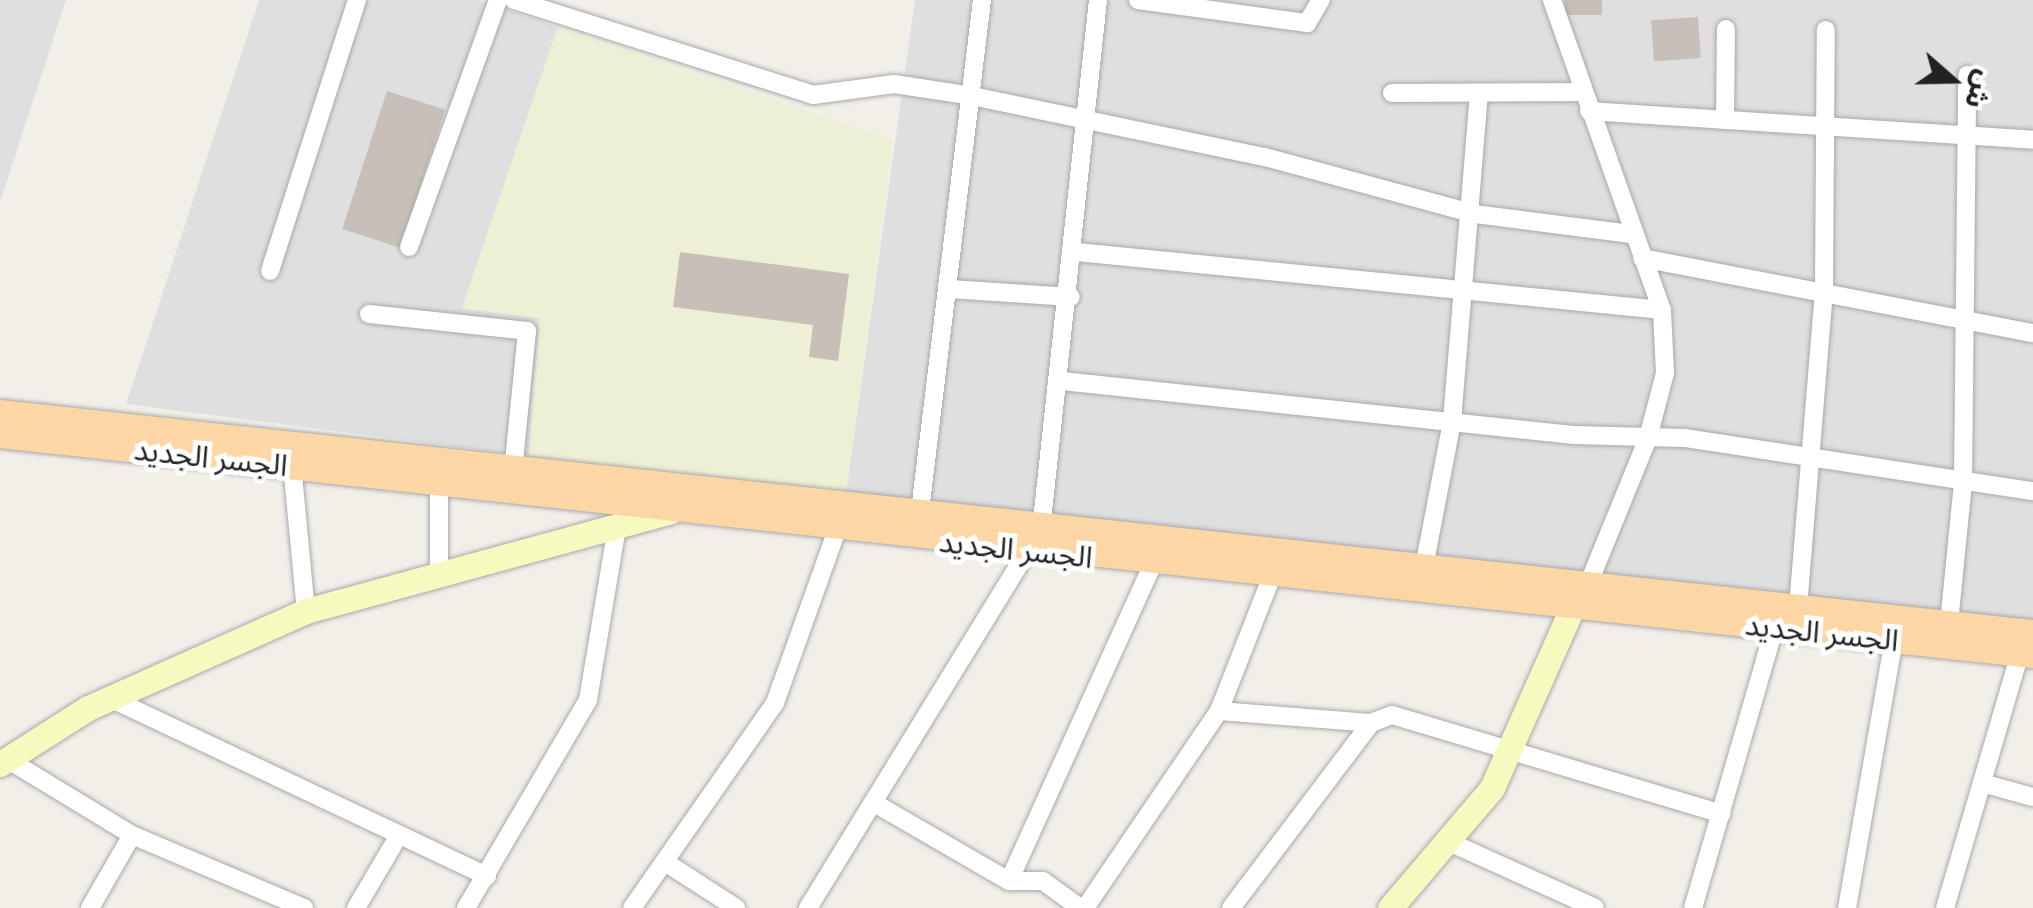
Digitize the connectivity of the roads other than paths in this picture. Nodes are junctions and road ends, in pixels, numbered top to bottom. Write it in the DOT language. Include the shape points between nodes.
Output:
graph roads {
  1 [pos="358,0"];
  2 [pos="498,0"];
  3 [pos="514,0"];
  4 [pos="982,0"];
  5 [pos="1098,0"];
  6 [pos="1138,0"];
  7 [pos="1321,0"];
  8 [pos="1552,0"];
  9 [pos="1726,29"];
  10 [pos="1826,30"];
  11 [pos="1967,75"];
  12 [pos="1582,92"];
  13 [pos="1392,93"];
  14 [pos="1478,93"];
  15 [pos="972,96"];
  16 [pos="1589,111"];
  17 [pos="1085,118"];
  18 [pos="1726,120"];
  19 [pos="1825,126"];
  20 [pos="1968,138"];
  21 [pos="2033,140"];
  22 [pos="1475,214"];
  23 [pos="1632,234"];
  24 [pos="409,247"];
  25 [pos="1077,252"];
  26 [pos="1642,258"];
  27 [pos="270,271"];
  28 [pos="1824,288"];
  29 [pos="950,289"];
  30 [pos="1464,295"];
  31 [pos="1071,297"];
  32 [pos="1662,310"];
  33 [pos="369,314"];
  34 [pos="1962,317"];
  35 [pos="2033,333"];
  36 [pos="1062,381"];
  37 [pos="0,414"];
  38 [pos="1452,421"];
  39 [pos="0,434"];
  40 [pos="1648,438"];
  41 [pos="1815,458"];
  42 [pos="292,464"];
  43 [pos="514,471"];
  44 [pos="439,482"];
  45 [pos="1963,483"];
  46 [pos="2033,491"];
  47 [pos="671,510"];
  48 [pos="919,518"];
  49 [pos="616,527"];
  50 [pos="837,530"];
  51 [pos="1038,540"];
  52 [pos="1153,563"];
  53 [pos="1424,567"];
  54 [pos="439,573"];
  55 [pos="1272,576"];
  56 [pos="1581,594"];
  57 [pos="1798,607"];
  58 [pos="306,610"];
  59 [pos="1949,624"];
  60 [pos="1776,626"];
  61 [pos="1894,639"];
  62 [pos="2029,647"];
  63 [pos="110,698"];
  64 [pos="1219,711"];
  65 [pos="1371,723"];
  66 [pos="1510,756"];
  67 [pos="4,761"];
  68 [pos="1982,783"];
  69 [pos="2033,797"];
  70 [pos="876,804"];
  71 [pos="1721,814"];
  72 [pos="132,835"];
  73 [pos="399,835"];
  74 [pos="1448,842"];
  75 [pos="665,862"];
  76 [pos="487,876"];
  77 [pos="1009,882"];
  78 [pos="90,908"];
  79 [pos="304,908"];
  80 [pos="356,908"];
  81 [pos="466,908"];
  82 [pos="632,908"];
  83 [pos="736,908"];
  84 [pos="808,908"];
  85 [pos="1083,908"];
  86 [pos="1232,908"];
  87 [pos="1390,908"];
  88 [pos="1595,908"];
  89 [pos="1693,908"];
  90 [pos="1847,908"];
  91 [pos="1945,908"];
  1 -- 27 [label="street"];
  2 -- 24 [label="street"];
  3 -- 15 [label="street" via="813,96 894,84"];
  4 -- 15 [label="street"];
  5 -- 17 [label="street"];
  6 -- 7 [label="street" via="1306,23"];
  8 -- 12 [label="street"];
  9 -- 18 [label="street"];
  10 -- 19 [label="street"];
  11 -- 20 [label="street"];
  12 -- 14 [label="street"];
  12 -- 16 [label="street"];
  13 -- 14 [label="street"];
  14 -- 22 [label="street"];
  15 -- 17 [label="street"];
  15 -- 29 [label="street"];
  16 -- 18 [label="street"];
  16 -- 23 [label="street"];
  17 -- 22 [label="street"];
  17 -- 25 [label="street"];
  18 -- 19 [label="street"];
  19 -- 20 [label="street"];
  19 -- 28 [label="street"];
  20 -- 21 [label="street"];
  20 -- 34 [label="street"];
  22 -- 23 [label="street"];
  22 -- 30 [label="street"];
  23 -- 26 [label="street"];
  25 -- 30 [label="street"];
  25 -- 31 [label="street"];
  26 -- 28 [label="street"];
  26 -- 32 [label="street"];
  28 -- 34 [label="street"];
  28 -- 41 [label="street"];
  29 -- 31 [label="street"];
  29 -- 48 [label="street"];
  30 -- 32 [label="street"];
  30 -- 38 [label="street"];
  31 -- 36 [label="street"];
  32 -- 40 [label="street" via="1665,373"];
  33 -- 43 [label="street" via="527,332"];
  34 -- 35 [label="street"];
  34 -- 45 [label="street"];
  36 -- 38 [label="street"];
  36 -- 51 [label="street"];
  37 -- 43 [label="main road, الجسر الجديد"];
  38 -- 40 [label="street"];
  38 -- 53 [label="street"];
  39 -- 42 [label="main road, الجسر الجديد"];
  40 -- 41 [label="street"];
  40 -- 56 [label="street"];
  41 -- 45 [label="street"];
  41 -- 57 [label="street"];
  42 -- 44 [label="main road, الجسر الجديد"];
  42 -- 58 [label="street"];
  43 -- 48 [label="main road, الجسر الجديد"];
  44 -- 47 [label="main road, الجسر الجديد"];
  44 -- 54 [label="street"];
  45 -- 46 [label="street"];
  45 -- 59 [label="street"];
  47 -- 49 [label="main road"];
  47 -- 50 [label="main road, الجسر الجديد"];
  48 -- 51 [label="main road, الجسر الجديد"];
  49 -- 54 [label="main road"];
  49 -- 76 [label="street" via="588,700"];
  50 -- 51 [label="main road, الجسر الجديد"];
  50 -- 75 [label="street" via="775,703"];
  51 -- 52 [label="main road, الجسر الجديد"];
  51 -- 53 [label="main road, الجسر الجديد"];
  51 -- 70 [label="street"];
  52 -- 55 [label="main road, الجسر الجديد"];
  52 -- 77 [label="street"];
  53 -- 56 [label="main road, الجسر الجديد"];
  54 -- 58 [label="main road"];
  55 -- 56 [label="main road, الجسر الجديد"];
  55 -- 64 [label="street"];
  56 -- 57 [label="main road, الجسر الجديد"];
  56 -- 60 [label="main road, الجسر الجديد"];
  56 -- 66 [label="main road"];
  57 -- 59 [label="main road, الجسر الجديد"];
  58 -- 63 [label="main road"];
  59 -- 62 [label="main road, الجسر الجديد"];
  60 -- 61 [label="main road, الجسر الجديد"];
  60 -- 71 [label="street"];
  61 -- 62 [label="main road, الجسر الجديد"];
  61 -- 90 [label="street"];
  62 -- 68 [label="street"];
  63 -- 67 [label="main road"];
  63 -- 73 [label="street"];
  64 -- 65 [label="street"];
  64 -- 85 [label="street"];
  65 -- 66 [label="street" via="1392,714 1433,722"];
  65 -- 86 [label="street"];
  66 -- 71 [label="street"];
  66 -- 74 [label="main road"];
  67 -- 72 [label="street"];
  68 -- 69 [label="street"];
  68 -- 91 [label="street"];
  70 -- 77 [label="street"];
  70 -- 84 [label="street"];
  71 -- 89 [label="street"];
  72 -- 78 [label="street"];
  72 -- 79 [label="street"];
  73 -- 76 [label="street"];
  73 -- 80 [label="street"];
  74 -- 87 [label="main road"];
  74 -- 88 [label="street"];
  75 -- 82 [label="street"];
  75 -- 83 [label="street"];
  76 -- 81 [label="street"];
  77 -- 85 [label="street" via="1043,881"];
}
